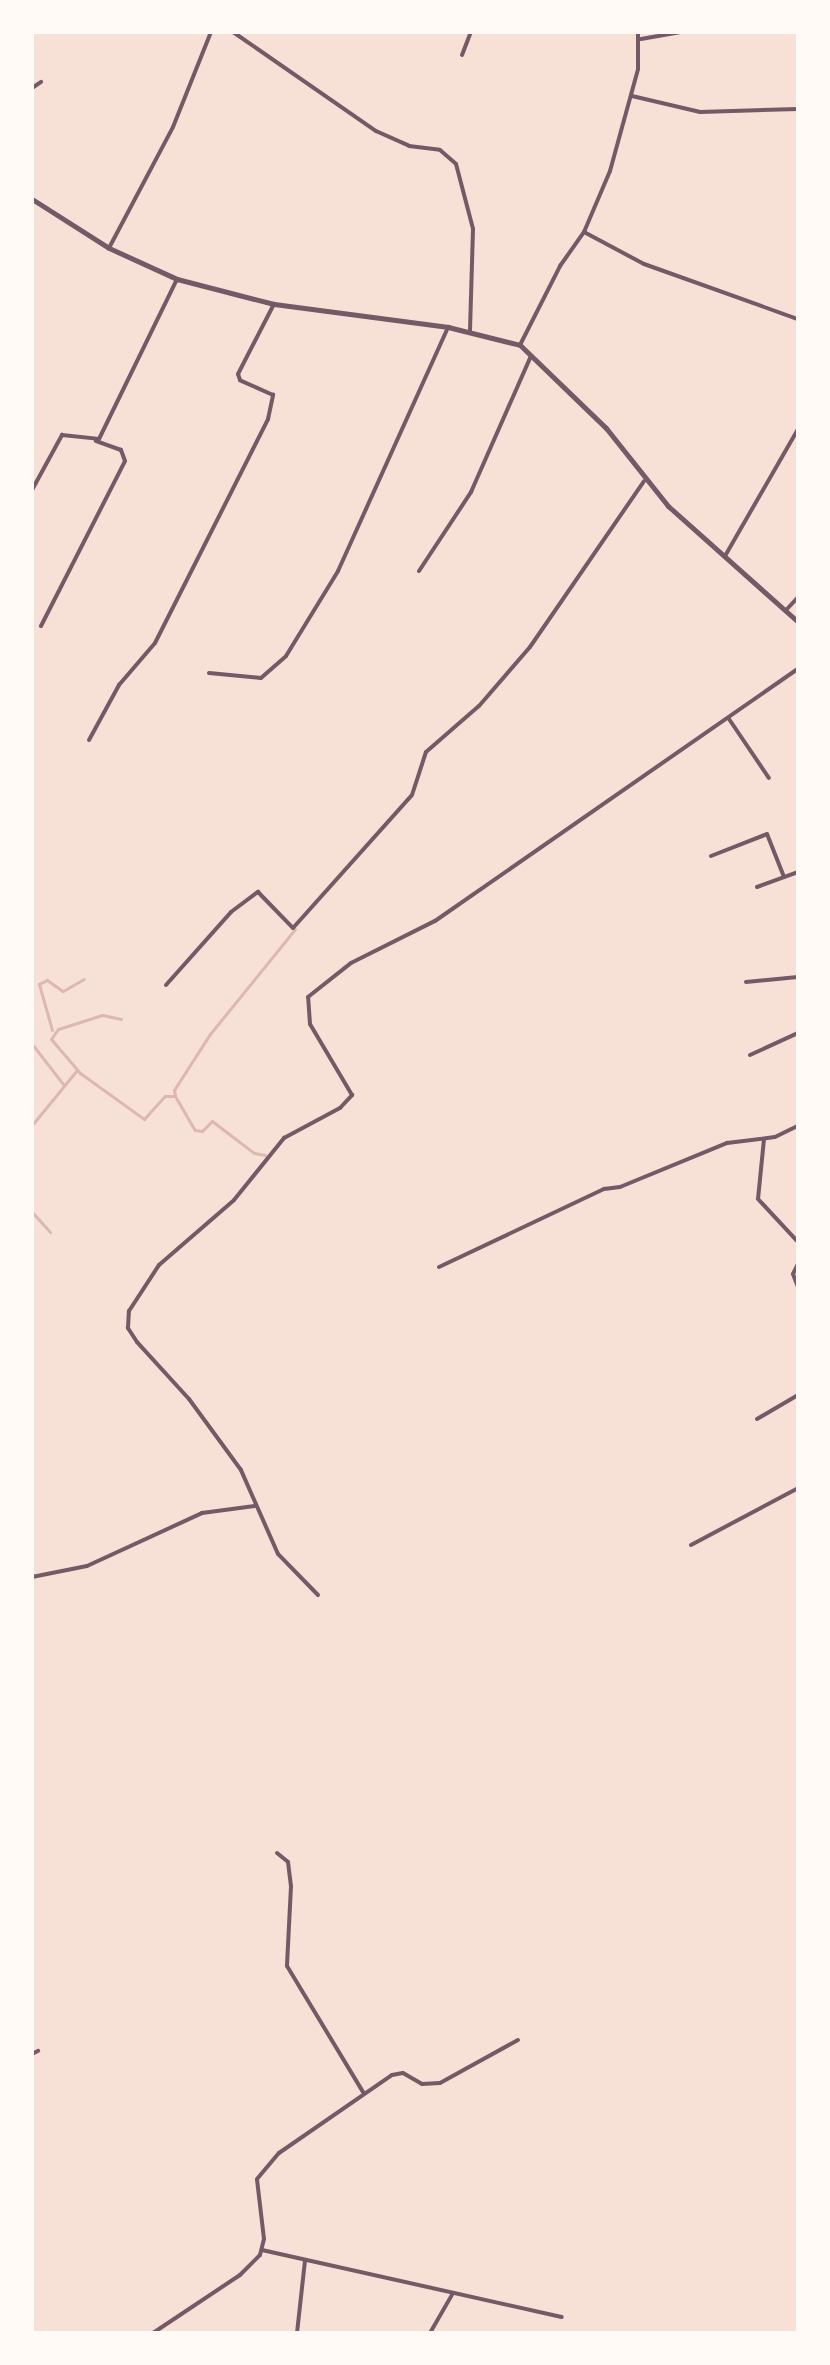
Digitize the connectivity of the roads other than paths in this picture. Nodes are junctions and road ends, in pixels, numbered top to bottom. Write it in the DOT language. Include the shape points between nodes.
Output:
graph roads {
  1 [pos="211,32"];
  2 [pos="233,32"];
  3 [pos="471,32"];
  4 [pos="638,32"];
  5 [pos="679,32"];
  6 [pos="641,39"];
  7 [pos="462,55"];
  8 [pos="41,82"];
  9 [pos="32,88"];
  10 [pos="632,96"];
  11 [pos="798,109"];
  12 [pos="32,199"];
  13 [pos="584,232"];
  14 [pos="109,248"];
  15 [pos="177,279"];
  16 [pos="274,304"];
  17 [pos="798,319"];
  18 [pos="448,327"];
  19 [pos="470,332"];
  20 [pos="520,345"];
  21 [pos="531,356"];
  22 [pos="798,429"];
  23 [pos="93,440"];
  24 [pos="644,481"];
  25 [pos="32,490"];
  26 [pos="725,556"];
  27 [pos="419,571"];
  28 [pos="798,597"];
  29 [pos="787,609"];
  30 [pos="798,622"];
  31 [pos="41,626"];
  32 [pos="798,669"];
  33 [pos="209,673"];
  34 [pos="729,719"];
  35 [pos="89,740"];
  36 [pos="769,778"];
  37 [pos="711,856"];
  38 [pos="798,872"];
  39 [pos="784,877"];
  40 [pos="757,887"];
  41 [pos="798,977"];
  42 [pos="746,982"];
  43 [pos="166,985"];
  44 [pos="798,1033"];
  45 [pos="750,1055"];
  46 [pos="798,1126"];
  47 [pos="764,1139"];
  48 [pos="798,1242"];
  49 [pos="798,1264"];
  50 [pos="439,1267"];
  51 [pos="798,1287"];
  52 [pos="798,1395"];
  53 [pos="757,1419"];
  54 [pos="798,1488"];
  55 [pos="255,1506"];
  56 [pos="691,1545"];
  57 [pos="32,1577"];
  58 [pos="318,1595"];
  59 [pos="277,1853"];
  60 [pos="518,2040"];
  61 [pos="38,2051"];
  62 [pos="32,2054"];
  63 [pos="363,2092"];
  64 [pos="262,2250"];
  65 [pos="305,2260"];
  66 [pos="453,2293"];
  67 [pos="562,2317"];
  68 [pos="153,2333"];
  69 [pos="297,2333"];
  70 [pos="430,2333"];
  1 -- 14 [label="street" via="173,127"];
  2 -- 19 [label="street" via="376,131 409,146 440,150 456,164 473,229"];
  3 -- 7 [label="street"];
  4 -- 6 [label="street"];
  5 -- 6 [label="street"];
  6 -- 10 [label="street"];
  8 -- 9 [label="street"];
  10 -- 11 [label="street" via="700,112"];
  10 -- 13 [label="street" via="620,145"];
  12 -- 14 [label="street"];
  13 -- 17 [label="street" via="644,264"];
  13 -- 20 [label="street"];
  14 -- 15 [label="street"];
  15 -- 16 [label="street"];
  15 -- 23 [label="street" via="105,430"];
  16 -- 18 [label="street"];
  16 -- 35 [label="street" via="238,374 240,380 273,395 268,419 155,643 119,685"];
  18 -- 19 [label="street"];
  18 -- 33 [label="street" via="338,571 286,656 261,678"];
  19 -- 20 [label="street"];
  20 -- 21 [label="street"];
  21 -- 24 [label="street" via="606,428"];
  21 -- 27 [label="street" via="471,492"];
  22 -- 26 [label="street"];
  23 -- 25 [label="street" via="62,435"];
  23 -- 31 [label="street" via="121,450 125,461"];
  24 -- 26 [label="street"];
  24 -- 43 [label="street" via="530,647 479,706 426,752 412,795 296,926 289,928 258,892 231,912"];
  26 -- 29 [label="street"];
  28 -- 29 [label="street"];
  29 -- 30 [label="street"];
  32 -- 34 [label="street"];
  34 -- 36 [label="street"];
  34 -- 55 [label="street" via="435,921 351,963 308,997 310,1024 352,1095 340,1108 284,1138 234,1200 152,1273 129,1311 128,1328 137,1342 241,1470"];
  37 -- 39 [label="street" via="767,834"];
  38 -- 39 [label="street"];
  39 -- 40 [label="street"];
  41 -- 42 [label="street"];
  44 -- 45 [label="street"];
  46 -- 47 [label="street"];
  47 -- 48 [label="street" via="758,1199"];
  47 -- 50 [label="street" via="727,1143 604,1189"];
  49 -- 51 [label="street" via="793,1274"];
  52 -- 53 [label="street"];
  54 -- 56 [label="street"];
  55 -- 57 [label="street" via="202,1513 87,1566"];
  55 -- 58 [label="street" via="278,1554"];
  59 -- 63 [label="street" via="288,1862 291,1886 287,1966"];
  60 -- 63 [label="street" via="440,2083 422,2084 398,2073"];
  61 -- 62 [label="street"];
  63 -- 64 [label="street" via="279,2153 260,2174"];
  64 -- 65 [label="street"];
  64 -- 68 [label="street" via="240,2275"];
  65 -- 66 [label="street"];
  65 -- 69 [label="street"];
  66 -- 67 [label="street"];
  66 -- 70 [label="street"];
}
